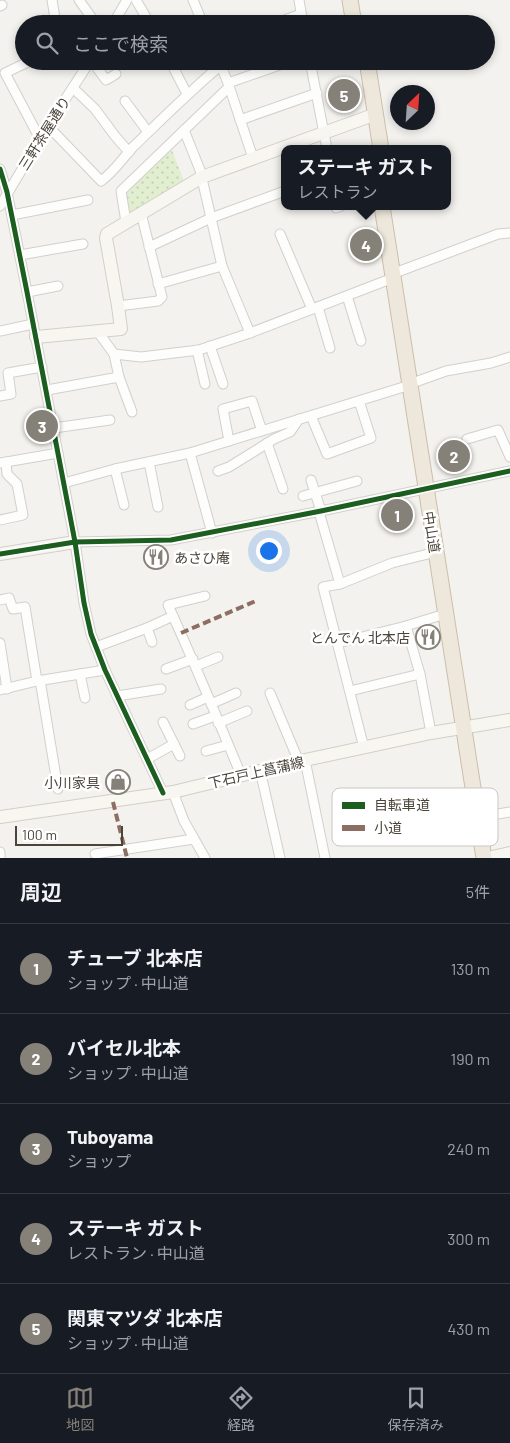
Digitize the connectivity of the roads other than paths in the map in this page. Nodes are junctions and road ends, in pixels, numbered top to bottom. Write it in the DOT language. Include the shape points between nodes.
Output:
graph roads {
  1 [pos="52,0"];
  2 [pos="79,0"];
  3 [pos="127,0"];
  4 [pos="136,0"];
  5 [pos="193,0"];
  6 [pos="299,0"];
  7 [pos="350,0"];
  8 [pos="358,0"];
  9 [pos="301,14"];
  10 [pos="54,15"];
  11 [pos="90,15"];
  12 [pos="118,15"];
  13 [pos="145,15"];
  14 [pos="199,15"];
  15 [pos="352,15"];
  16 [pos="360,15"];
  17 [pos="15,68"];
  18 [pos="85,70"];
  19 [pos="98,70"];
  20 [pos="175,70"];
  21 [pos="213,70"];
  22 [pos="223,70"];
  23 [pos="268,70"];
  24 [pos="312,70"];
  25 [pos="362,70"];
  26 [pos="368,70"];
  27 [pos="116,74"];
  28 [pos="229,85"];
  29 [pos="73,88"];
  30 [pos="316,93"];
  31 [pos="187,94"];
  32 [pos="125,101"];
  33 [pos="373,116"];
  34 [pos="240,120"];
  35 [pos="48,126"];
  36 [pos="184,130"];
  37 [pos="148,132"];
  38 [pos="324,133"];
  39 [pos="40,139"];
  40 [pos="289,145"];
  41 [pos="326,145"];
  42 [pos="374,145"];
  43 [pos="381,145"];
  44 [pos="281,148"];
  45 [pos="129,152"];
  46 [pos="252,158"];
  47 [pos="0,169"];
  48 [pos="202,177"];
  49 [pos="7,192"];
  50 [pos="281,193"];
  51 [pos="88,200"];
  52 [pos="0,206"];
  53 [pos="383,210"];
  54 [pos="391,210"];
  55 [pos="142,212"];
  56 [pos="12,215"];
  57 [pos="211,218"];
  58 [pos="126,222"];
  59 [pos="510,232"];
  60 [pos="280,234"];
  61 [pos="83,244"];
  62 [pos="149,248"];
  63 [pos="20,255"];
  64 [pos="222,266"];
  65 [pos="397,275"];
  66 [pos="158,284"];
  67 [pos="58,286"];
  68 [pos="28,292"];
  69 [pos="347,296"];
  70 [pos="118,306"];
  71 [pos="315,308"];
  72 [pos="0,331"];
  73 [pos="34,331"];
  74 [pos="98,332"];
  75 [pos="250,332"];
  76 [pos="361,341"];
  77 [pos="210,346"];
  78 [pos="330,348"];
  79 [pos="197,350"];
  80 [pos="114,354"];
  81 [pos="510,358"];
  82 [pos="42,367"];
  83 [pos="119,377"];
  84 [pos="414,383"];
  85 [pos="205,384"];
  86 [pos="223,384"];
  87 [pos="47,390"];
  88 [pos="0,396"];
  89 [pos="359,401"];
  90 [pos="132,412"];
  91 [pos="311,416"];
  92 [pos="299,419"];
  93 [pos="110,420"];
  94 [pos="54,428"];
  95 [pos="262,431"];
  96 [pos="248,435"];
  97 [pos="467,439"];
  98 [pos="229,441"];
  99 [pos="267,443"];
  100 [pos="58,453"];
  101 [pos="190,453"];
  102 [pos="250,453"];
  103 [pos="510,457"];
  104 [pos="3,462"];
  105 [pos="149,462"];
  106 [pos="115,468"];
  107 [pos="218,471"];
  108 [pos="510,471"];
  109 [pos="311,480"];
  110 [pos="357,481"];
  111 [pos="64,483"];
  112 [pos="429,487"];
  113 [pos="283,489"];
  114 [pos="315,492"];
  115 [pos="303,496"];
  116 [pos="124,505"];
  117 [pos="158,507"];
  118 [pos="320,512"];
  119 [pos="0,520"];
  120 [pos="212,533"];
  121 [pos="74,542"];
  122 [pos="436,552"];
  123 [pos="0,554"];
  124 [pos="340,584"];
  125 [pos="205,596"];
  126 [pos="0,600"];
  127 [pos="445,614"];
  128 [pos="173,616"];
  129 [pos="406,626"];
  130 [pos="147,628"];
  131 [pos="152,642"];
  132 [pos="0,643"];
  133 [pos="338,643"];
  134 [pos="96,647"];
  135 [pos="218,656"];
  136 [pos="195,663"];
  137 [pos="166,669"];
  138 [pos="105,670"];
  139 [pos="80,674"];
  140 [pos="420,674"];
  141 [pos="38,681"];
  142 [pos="3,689"];
  143 [pos="161,689"];
  144 [pos="350,691"];
  145 [pos="236,693"];
  146 [pos="270,693"];
  147 [pos="118,696"];
  148 [pos="85,698"];
  149 [pos="210,701"];
  150 [pos="190,705"];
  151 [pos="247,711"];
  152 [pos="217,719"];
  153 [pos="510,720"];
  154 [pos="163,722"];
  155 [pos="193,724"];
  156 [pos="467,727"];
  157 [pos="431,733"];
  158 [pos="174,744"];
  159 [pos="228,744"];
  160 [pos="364,748"];
  161 [pos="206,751"];
  162 [pos="180,756"];
  163 [pos="147,759"];
  164 [pos="302,761"];
  165 [pos="260,770"];
  166 [pos="242,775"];
  167 [pos="476,788"];
  168 [pos="480,788"];
  169 [pos="58,789"];
  170 [pos="168,792"];
  171 [pos="0,817"];
  172 [pos="194,839"];
  173 [pos="0,852"];
  174 [pos="510,852"];
  175 [pos="95,854"];
  176 [pos="486,857"];
  177 [pos="0,858"];
  178 [pos="205,858"];
  179 [pos="280,858"];
  180 [pos="325,858"];
  1 -- 10 [label="street"];
  2 -- 11 [label="street"];
  3 -- 12 [label="street"];
  4 -- 13 [label="street"];
  5 -- 14 [label="street"];
  6 -- 9 [label="street"];
  7 -- 15 [label="highway"];
  8 -- 16 [label="highway"];
  17 -- 39 [label="street" via="5,73"];
  18 -- 29 [label="street, 三軒茶屋通り"];
  19 -- 27 [label="street" via="106,80"];
  20 -- 31 [label="street"];
  21 -- 31 [label="street"];
  22 -- 28 [label="street"];
  23 -- 28 [label="street"];
  24 -- 30 [label="street"];
  25 -- 33 [label="highway"];
  26 -- 33 [label="highway"];
  28 -- 34 [label="street"];
  28 -- 36 [label="street"];
  29 -- 35 [label="street, 三軒茶屋通り"];
  29 -- 45 [label="street" via="95,109"];
  30 -- 34 [label="street"];
  30 -- 38 [label="street"];
  31 -- 37 [label="street"];
  32 -- 37 [label="street"];
  33 -- 38 [label="street"];
  33 -- 42 [label="highway"];
  33 -- 43 [label="highway"];
  34 -- 46 [label="street"];
  35 -- 39 [label="street, 三軒茶屋通り"];
  35 -- 45 [label="street" via="101,181"];
  36 -- 48 [label="street"];
  36 -- 58 [label="street" via="121,190"];
  37 -- 45 [label="street"];
  38 -- 40 [label="street"];
  38 -- 41 [label="street"];
  39 -- 49 [label="street, 三軒茶屋通り"];
  44 -- 46 [label="street"];
  46 -- 48 [label="street"];
  47 -- 49 [label="street"];
  48 -- 55 [label="street"];
  48 -- 57 [label="street"];
  49 -- 52 [label="street, 三軒茶屋通り"];
  49 -- 56 [label="street"];
  50 -- 57 [label="street"];
  51 -- 56 [label="street"];
  53 -- 65 [label="highway, 中山道"];
  54 -- 65 [label="highway, 中山道"];
  55 -- 58 [label="street"];
  55 -- 62 [label="street"];
  56 -- 63 [label="street"];
  57 -- 62 [label="street"];
  57 -- 64 [label="street"];
  58 -- 70 [label="street" via="106,236"];
  59 -- 65 [label="street"];
  60 -- 71 [label="street"];
  61 -- 63 [label="street"];
  62 -- 66 [label="street"];
  63 -- 68 [label="street"];
  64 -- 66 [label="street"];
  64 -- 75 [label="street"];
  65 -- 69 [label="street"];
  65 -- 84 [label="highway, 中山道"];
  66 -- 70 [label="street" via="161,300"];
  67 -- 68 [label="street"];
  68 -- 73 [label="street"];
  69 -- 71 [label="street"];
  69 -- 76 [label="street"];
  70 -- 74 [label="street" via="121,329"];
  71 -- 75 [label="street"];
  71 -- 78 [label="street"];
  72 -- 73 [label="street"];
  73 -- 74 [label="street"];
  73 -- 82 [label="street"];
  74 -- 80 [label="street"];
  75 -- 77 [label="street"];
  77 -- 79 [label="street"];
  77 -- 86 [label="street"];
  79 -- 80 [label="street" via="141,357"];
  79 -- 85 [label="street"];
  80 -- 83 [label="street"];
  81 -- 84 [label="street" via="446,371"];
  82 -- 87 [label="street"];
  82 -- 88 [label="street" via="8,373 11,394"];
  83 -- 87 [label="street"];
  83 -- 90 [label="street"];
  84 -- 89 [label="street"];
  84 -- 112 [label="highway, 中山道"];
  87 -- 94 [label="street"];
  89 -- 91 [label="street"];
  89 -- 91 [label="street" via="371,438 327,454"];
  91 -- 92 [label="street"];
  92 -- 95 [label="street"];
  92 -- 99 [label="street" via="290,432"];
  93 -- 94 [label="street"];
  94 -- 100 [label="street"];
  95 -- 96 [label="street"];
  95 -- 98 [label="street" via="252,401 223,409"];
  96 -- 98 [label="street"];
  96 -- 102 [label="street"];
  97 -- 103 [label="street" via="498,430"];
  98 -- 101 [label="street"];
  99 -- 102 [label="street"];
  99 -- 113 [label="street"];
  100 -- 104 [label="street"];
  100 -- 111 [label="street"];
  101 -- 105 [label="street"];
  101 -- 120 [label="street"];
  102 -- 107 [label="street" via="229,468"];
  104 -- 119 [label="street" via="7,474 17,484 23,515"];
  105 -- 106 [label="street"];
  105 -- 117 [label="street"];
  106 -- 111 [label="street"];
  106 -- 116 [label="street"];
  108 -- 112 [label="street"];
  109 -- 114 [label="street"];
  110 -- 114 [label="street"];
  111 -- 121 [label="street"];
  112 -- 118 [label="street"];
  112 -- 122 [label="highway, 中山道"];
  112 -- 156 [label="highway, 中山道"];
  114 -- 115 [label="street"];
  114 -- 118 [label="street"];
  118 -- 120 [label="street"];
  118 -- 124 [label="street"];
  120 -- 121 [label="street" via="171,540"];
  121 -- 123 [label="street"];
  121 -- 134 [label="street" via="84,603"];
  122 -- 124 [label="street" via="392,563"];
  122 -- 127 [label="highway, 中山道"];
  124 -- 133 [label="street" via="323,587"];
  125 -- 128 [label="street" via="168,605"];
  126 -- 141 [label="street" via="9,598 13,609 25,608"];
  127 -- 129 [label="street"];
  127 -- 156 [label="highway, 中山道"];
  128 -- 130 [label="street"];
  128 -- 136 [label="street"];
  129 -- 133 [label="street"];
  129 -- 140 [label="street"];
  130 -- 131 [label="street"];
  130 -- 134 [label="street"];
  132 -- 142 [label="street"];
  133 -- 144 [label="street"];
  134 -- 138 [label="street"];
  135 -- 136 [label="street"];
  136 -- 137 [label="street"];
  136 -- 149 [label="street"];
  138 -- 139 [label="street"];
  138 -- 147 [label="street"];
  139 -- 141 [label="street"];
  139 -- 148 [label="street"];
  140 -- 144 [label="street"];
  140 -- 157 [label="street"];
  141 -- 142 [label="street"];
  141 -- 169 [label="street"];
  143 -- 147 [label="street"];
  144 -- 160 [label="street"];
  145 -- 149 [label="street"];
  146 -- 164 [label="street"];
  147 -- 163 [label="street"];
  149 -- 150 [label="street"];
  149 -- 152 [label="street"];
  151 -- 152 [label="street"];
  152 -- 155 [label="street"];
  152 -- 159 [label="street"];
  153 -- 156 [label="street, 下石戸上菖蒲線"];
  154 -- 158 [label="street"];
  156 -- 157 [label="street, 下石戸上菖蒲線"];
  156 -- 167 [label="highway, 中山道"];
  156 -- 168 [label="highway, 中山道"];
  157 -- 160 [label="street, 下石戸上菖蒲線"];
  158 -- 162 [label="street"];
  158 -- 163 [label="street"];
  159 -- 161 [label="street"];
  159 -- 166 [label="street"];
  160 -- 164 [label="street, 下石戸上菖蒲線"];
  163 -- 170 [label="street"];
  164 -- 165 [label="street, 下石戸上菖蒲線"];
  164 -- 180 [label="street"];
  165 -- 166 [label="street, 下石戸上菖蒲線"];
  165 -- 179 [label="street"];
  166 -- 170 [label="street, 下石戸上菖蒲線"];
  170 -- 171 [label="street, 下石戸上菖蒲線"];
  170 -- 172 [label="street"];
  172 -- 175 [label="street"];
  172 -- 178 [label="street"];
  173 -- 177 [label="street"];
  174 -- 176 [label="street"];
}
